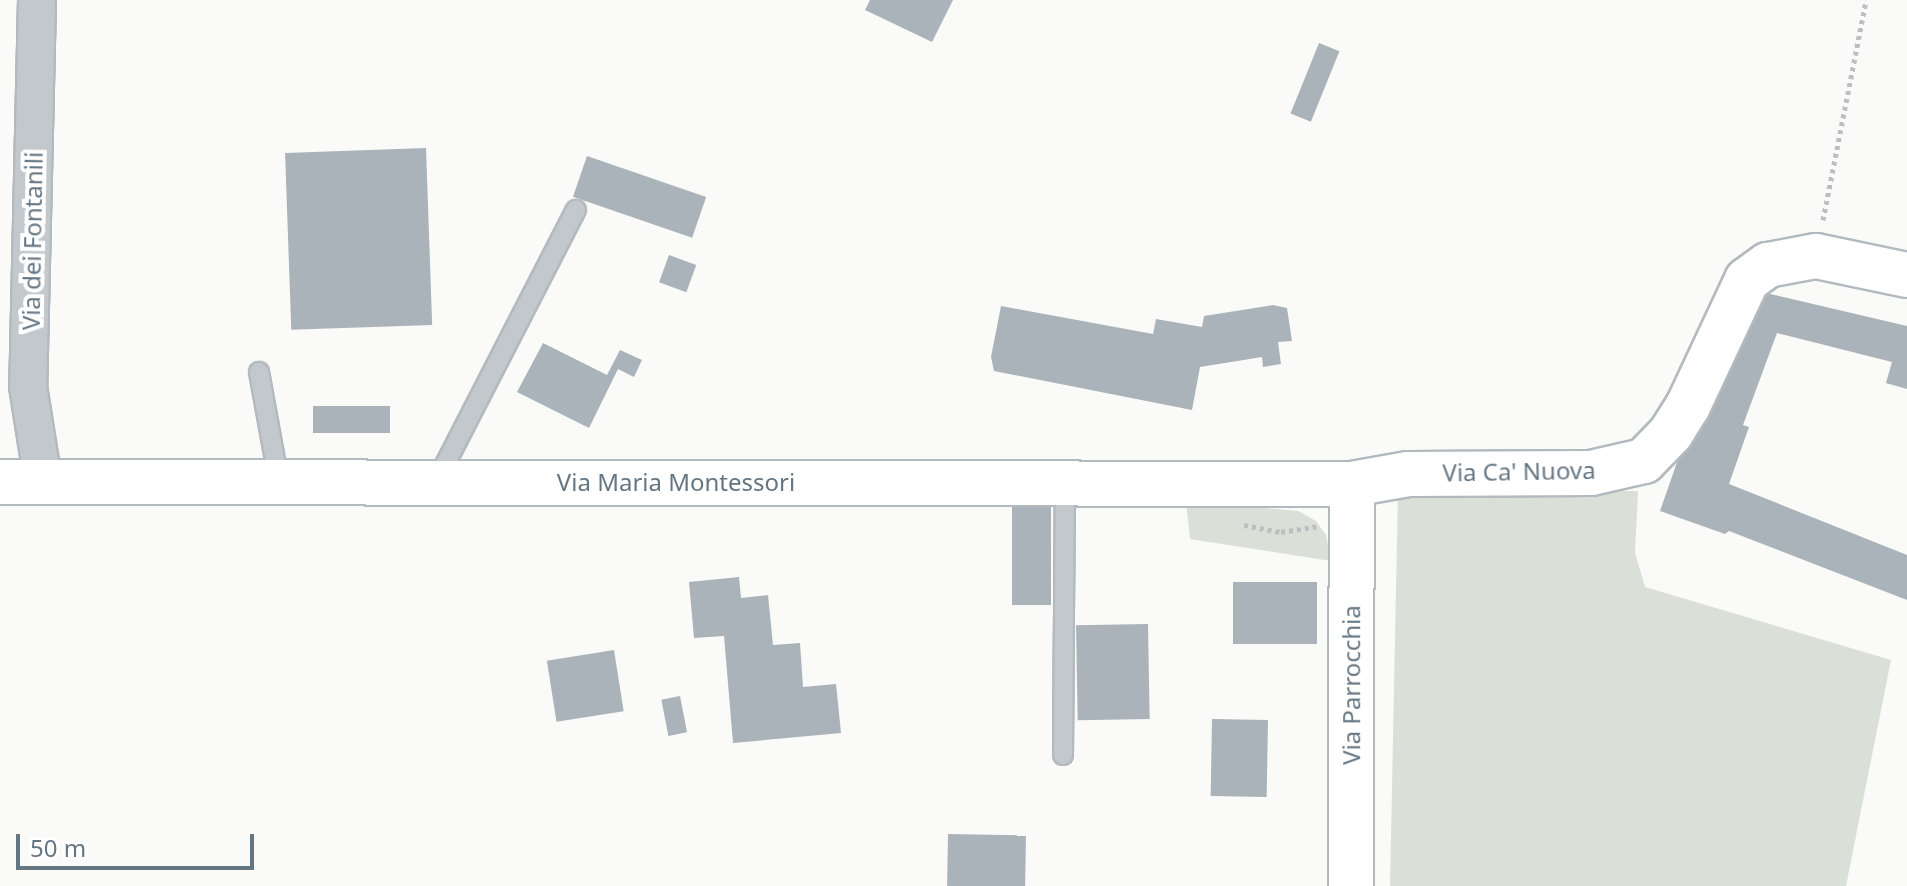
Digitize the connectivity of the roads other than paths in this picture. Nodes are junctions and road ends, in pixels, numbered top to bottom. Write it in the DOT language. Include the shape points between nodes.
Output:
graph roads {
  1 [pos="37,0"];
  2 [pos="576,210"];
  3 [pos="1907,275"];
  4 [pos="259,372"];
  5 [pos="43,481"];
  6 [pos="0,482"];
  7 [pos="279,482"];
  8 [pos="436,482"];
  9 [pos="1065,483"];
  10 [pos="1352,484"];
  11 [pos="1063,755"];
  12 [pos="1351,886"];
  1 -- 5 [label="street, Via dei Fontanili" via="28,386"];
  2 -- 8 [label="lane"];
  3 -- 10 [label="street, Via Ca' Nuova" via="1816,256 1768,265 1747,280 1688,406 1644,461 1591,473 1408,474"];
  4 -- 7 [label="lane"];
  5 -- 6 [label="street, Via Maria Montessori"];
  5 -- 7 [label="street, Via Maria Montessori"];
  7 -- 8 [label="street, Via Maria Montessori"];
  8 -- 9 [label="street, Via Maria Montessori"];
  9 -- 10 [label="street, Via Maria Montessori"];
  9 -- 11 [label="lane"];
  10 -- 12 [label="street, Via Parrocchia"];
}
